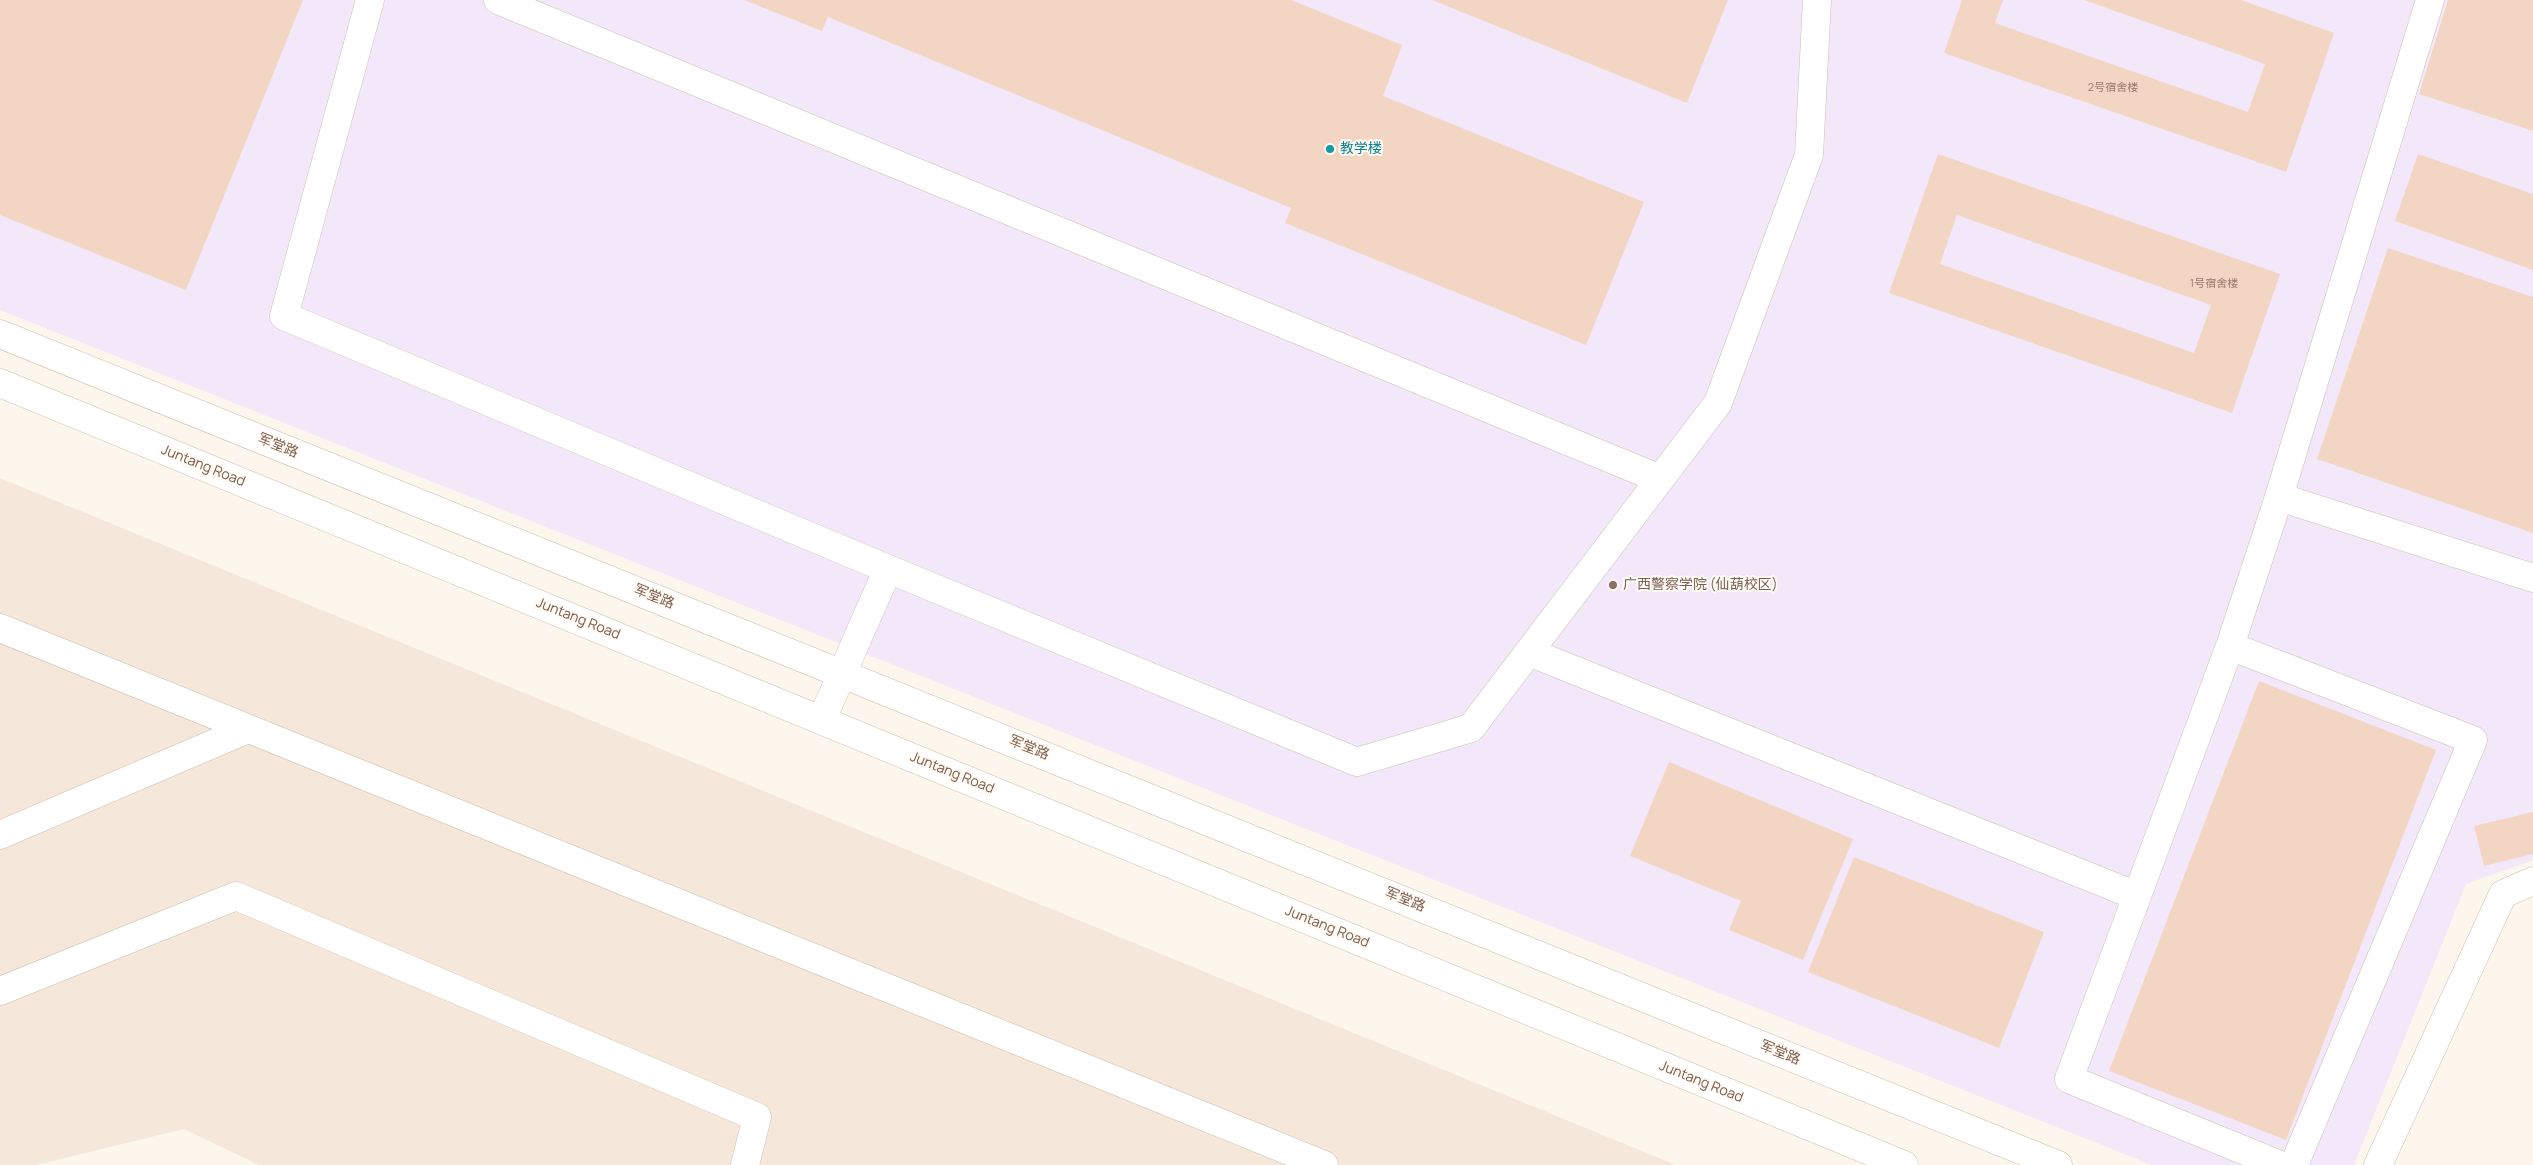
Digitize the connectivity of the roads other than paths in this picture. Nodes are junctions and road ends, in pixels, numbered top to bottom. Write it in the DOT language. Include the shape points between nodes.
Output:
graph roads {
  1 [pos="370,0"];
  2 [pos="498,0"];
  3 [pos="1817,0"];
  4 [pos="2430,0"];
  5 [pos="0,334"];
  6 [pos="0,383"];
  7 [pos="1660,479"];
  8 [pos="2279,497"];
  9 [pos="888,569"];
  10 [pos="2533,578"];
  11 [pos="0,628"];
  12 [pos="2230,646"];
  13 [pos="1529,652"];
  14 [pos="842,673"];
  15 [pos="822,719"];
  16 [pos="248,728"];
  17 [pos="0,834"];
  18 [pos="2533,882"];
  19 [pos="2137,896"];
  20 [pos="0,991"];
  21 [pos="745,1165"];
  22 [pos="1324,1165"];
  23 [pos="1904,1165"];
  24 [pos="2058,1165"];
  25 [pos="2280,1165"];
  26 [pos="2294,1165"];
  27 [pos="2378,1165"];
  1 -- 9 [label="street" via="284,316"];
  2 -- 7 [label="street"];
  3 -- 7 [label="street" via="1809,155 1718,403"];
  4 -- 8 [label="street"];
  5 -- 14 [label="street, 军堂路"];
  6 -- 15 [label="street, Juntang Road"];
  7 -- 13 [label="street"];
  8 -- 10 [label="street"];
  8 -- 12 [label="street"];
  9 -- 13 [label="street" via="1357,762 1471,728"];
  9 -- 14 [label="street"];
  11 -- 16 [label="street"];
  12 -- 19 [label="street"];
  12 -- 26 [label="street" via="2473,740"];
  13 -- 19 [label="street"];
  14 -- 15 [label="street"];
  14 -- 24 [label="street, 军堂路"];
  15 -- 23 [label="street, Juntang Road"];
  16 -- 17 [label="street"];
  16 -- 22 [label="street"];
  18 -- 27 [label="street" via="2503,894"];
  19 -- 25 [label="street" via="2069,1079"];
  20 -- 21 [label="street" via="236,896 757,1117"];
}
